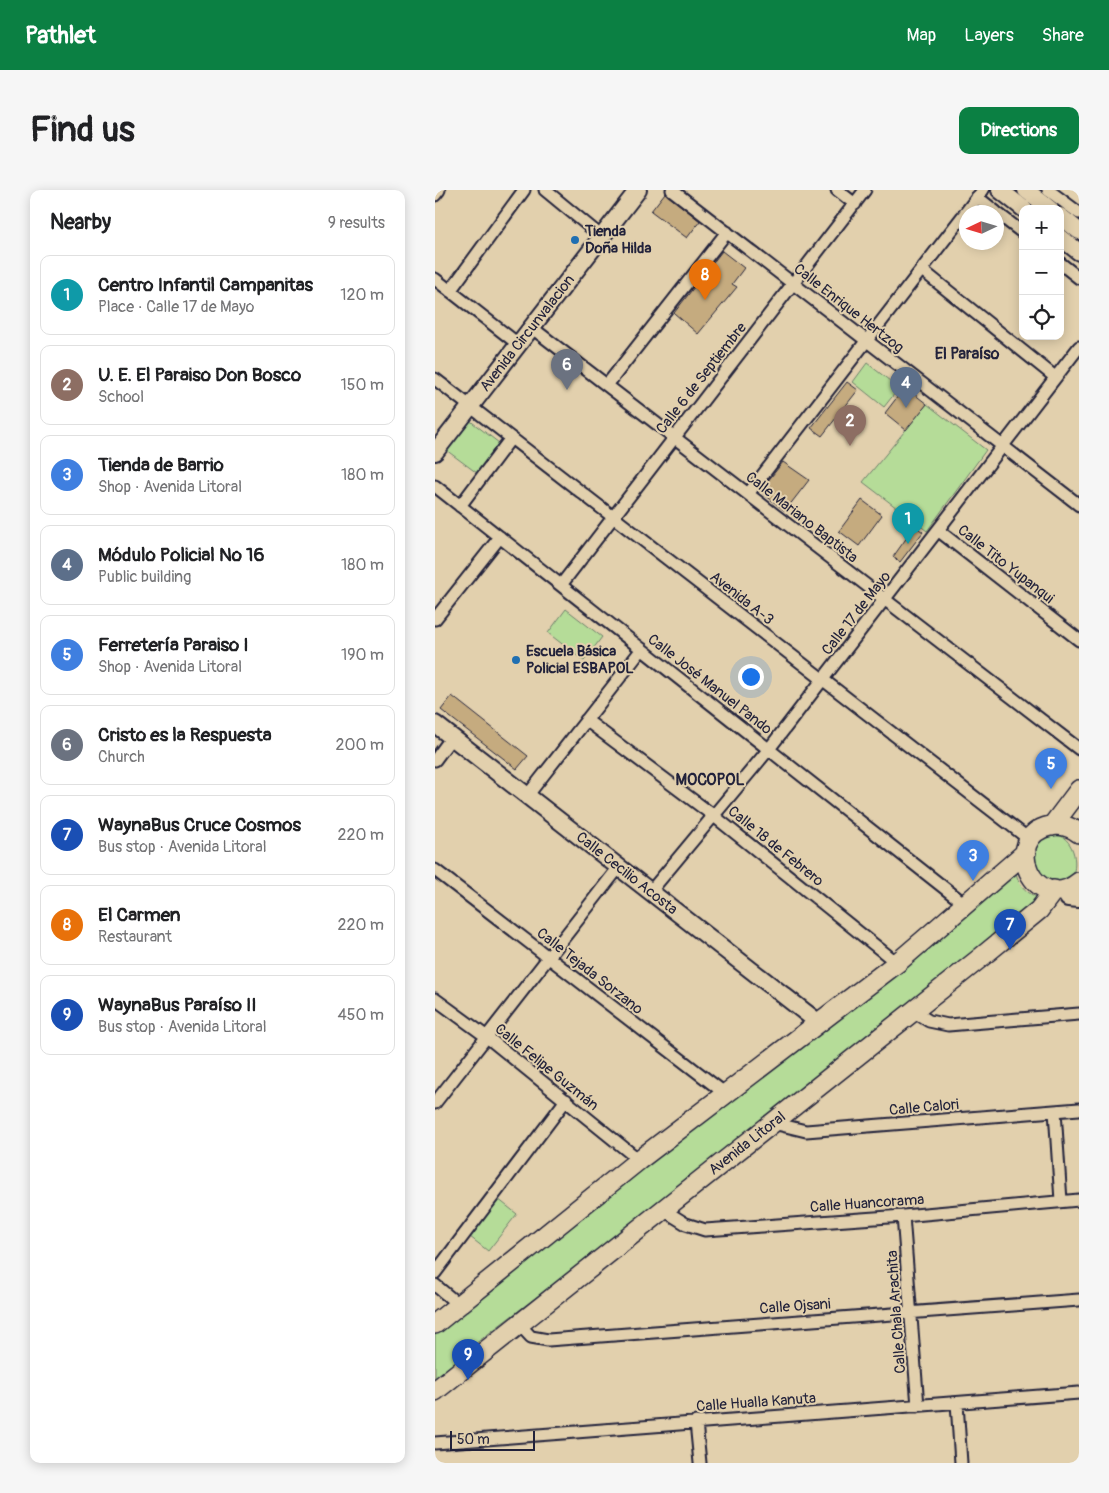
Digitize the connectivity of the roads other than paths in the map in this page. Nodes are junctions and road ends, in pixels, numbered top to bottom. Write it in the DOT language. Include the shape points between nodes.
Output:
graph roads {
  1 [pos="439,190"];
  2 [pos="524,190"];
  3 [pos="545,190"];
  4 [pos="638,190"];
  5 [pos="672,190"];
  6 [pos="837,190"];
  7 [pos="865,190"];
  8 [pos="1000,190"];
  9 [pos="1026,190"];
  10 [pos="1048,190"];
  11 [pos="980,194"];
  12 [pos="435,195"];
  13 [pos="855,204"];
  14 [pos="989,205"];
  15 [pos="1019,205"];
  16 [pos="1046,205"];
  17 [pos="1079,213"];
  18 [pos="1004,219"];
  19 [pos="1064,219"];
  20 [pos="1019,230"];
  21 [pos="1079,230"];
  22 [pos="727,232"];
  23 [pos="601,237"];
  24 [pos="1064,240"];
  25 [pos="1079,252"];
  26 [pos="1064,266"];
  27 [pos="921,270"];
  28 [pos="1079,278"];
  29 [pos="435,279"];
  30 [pos="793,284"];
  31 [pos="450,291"];
  32 [pos="531,327"];
  33 [pos="865,340"];
  34 [pos="518,344"];
  35 [pos="1079,347"];
  36 [pos="1055,377"];
  37 [pos="435,380"];
  38 [pos="607,386"];
  39 [pos="470,407"];
  40 [pos="511,438"];
  41 [pos="674,438"];
  42 [pos="1003,446"];
  43 [pos="435,452"];
  44 [pos="435,486"];
  45 [pos="748,494"];
  46 [pos="1077,498"];
  47 [pos="460,506"];
  48 [pos="613,517"];
  49 [pos="939,531"];
  50 [pos="500,537"];
  51 [pos="561,585"];
  52 [pos="884,599"];
  53 [pos="435,619"];
  54 [pos="1079,640"];
  55 [pos="642,649"];
  56 [pos="823,680"];
  57 [pos="585,720"];
  58 [pos="435,724"];
  59 [pos="452,737"];
  60 [pos="769,749"];
  61 [pos="1079,749"];
  62 [pos="435,760"];
  63 [pos="1079,790"];
  64 [pos="527,796"];
  65 [pos="714,816"];
  66 [pos="1052,826"];
  67 [pos="1079,833"];
  68 [pos="1028,846"];
  69 [pos="619,867"];
  70 [pos="435,870"];
  71 [pos="1069,890"];
  72 [pos="650,892"];
  73 [pos="967,905"];
  74 [pos="549,958"];
  75 [pos="897,963"];
  76 [pos="435,999"];
  77 [pos="913,1011"];
  78 [pos="1079,1014"];
  79 [pos="819,1023"];
  80 [pos="487,1037"];
  81 [pos="727,1096"];
  82 [pos="566,1100"];
  83 [pos="435,1103"];
  84 [pos="1079,1109"];
  85 [pos="1055,1111"];
  86 [pos="773,1123"];
  87 [pos="639,1160"];
  88 [pos="1079,1200"];
  89 [pos="1061,1202"];
  90 [pos="662,1209"];
  91 [pos="903,1216"];
  92 [pos="435,1274"];
  93 [pos="435,1286"];
  94 [pos="1079,1300"];
  95 [pos="459,1305"];
  96 [pos="911,1312"];
  97 [pos="435,1324"];
  98 [pos="519,1324"];
  99 [pos="435,1391"];
  100 [pos="1079,1393"];
  101 [pos="957,1403"];
  102 [pos="918,1406"];
  103 [pos="696,1422"];
  104 [pos="435,1443"];
  105 [pos="700,1463"];
  106 [pos="961,1463"];
  1 -- 12 [label="street"];
  2 -- 31 [label="street"];
  3 -- 23 [label="street"];
  4 -- 23 [label="street, Avenida Circunvalacion"];
  5 -- 22 [label="street, Calle Enrique Hertzog"];
  6 -- 13 [label="street"];
  7 -- 13 [label="street, Calle 6 de Septiembre"];
  8 -- 15 [label="street"];
  9 -- 16 [label="street"];
  10 -- 17 [label="street"];
  11 -- 14 [label="street"];
  11 -- 27 [label="street"];
  13 -- 30 [label="street, Calle 6 de Septiembre"];
  18 -- 20 [label="street"];
  19 -- 21 [label="street"];
  22 -- 30 [label="street, Calle Enrique Hertzog"];
  22 -- 38 [label="street"];
  23 -- 32 [label="street, Avenida Circunvalacion"];
  24 -- 25 [label="street"];
  26 -- 28 [label="street"];
  27 -- 33 [label="street"];
  27 -- 36 [label="street"];
  29 -- 31 [label="street"];
  30 -- 33 [label="street, Calle Enrique Hertzog"];
  30 -- 41 [label="street, Calle 6 de Septiembre"];
  31 -- 34 [label="street"];
  32 -- 34 [label="street, Avenida Circunvalacion"];
  32 -- 38 [label="street, Calle Mariano Baptista"];
  33 -- 42 [label="street, Calle Enrique Hertzog"];
  33 -- 45 [label="street"];
  34 -- 39 [label="street, Avenida Circunvalacion"];
  35 -- 36 [label="street, Calle 17 de Mayo"];
  36 -- 42 [label="street, Calle 17 de Mayo"];
  37 -- 39 [label="street, Avenida A-3"];
  38 -- 41 [label="street, Calle Mariano Baptista"];
  39 -- 40 [label="street, Avenida A-3"];
  39 -- 43 [label="street, Avenida Circunvalacion"];
  40 -- 47 [label="street"];
  40 -- 48 [label="street, Avenida A-3"];
  41 -- 45 [label="street, Calle Mariano Baptista"];
  41 -- 48 [label="street, Calle 6 de Septiembre"];
  42 -- 46 [label="street, Calle Enrique Hertzog"];
  42 -- 49 [label="street, Calle 17 de Mayo"];
  44 -- 47 [label="street, Calle José Manuel Pando"];
  45 -- 52 [label="street, Calle Mariano Baptista"];
  47 -- 50 [label="street, Calle José Manuel Pando"];
  48 -- 51 [label="street, Calle 6 de Septiembre"];
  48 -- 56 [label="street, Avenida A-3"];
  49 -- 52 [label="street, Calle 17 de Mayo"];
  49 -- 54 [label="street, Calle Tito Yupanqui"];
  50 -- 51 [label="street, Calle José Manuel Pando"];
  50 -- 53 [label="street"];
  51 -- 55 [label="street, Calle José Manuel Pando"];
  52 -- 56 [label="street, Calle 17 de Mayo"];
  52 -- 61 [label="street, Calle Mariano Baptista"];
  55 -- 57 [label="street"];
  55 -- 60 [label="street, Calle José Manuel Pando"];
  56 -- 60 [label="street, Calle 17 de Mayo"];
  56 -- 68 [label="street, Avenida A-3"];
  57 -- 64 [label="street"];
  57 -- 65 [label="street, Calle 18 de Febrero"];
  58 -- 59 [label="street, Calle Cecilio Acosta"];
  59 -- 62 [label="street"];
  59 -- 64 [label="street, Calle Cecilio Acosta"];
  60 -- 65 [label="street, Calle 17 de Mayo"];
  60 -- 73 [label="street, Calle José Manuel Pando"];
  63 -- 66 [label="main road"];
  64 -- 69 [label="street, Calle Cecilio Acosta"];
  65 -- 72 [label="street, Calle 17 de Mayo"];
  65 -- 75 [label="street, Calle 18 de Febrero"];
  66 -- 67 [label="main road" via="1067,826"];
  66 -- 68 [label="main road" via="1039,831"];
  68 -- 71 [label="main road" via="1026,868 1032,879 1042,887"];
  68 -- 73 [label="main road"];
  69 -- 72 [label="street, Calle Cecilio Acosta"];
  69 -- 74 [label="street"];
  70 -- 74 [label="street, Calle Tejada Sorzano"];
  71 -- 77 [label="main road, Avenida Litoral" via="1039,910"];
  72 -- 79 [label="street, Calle Cecilio Acosta"];
  73 -- 75 [label="main road"];
  74 -- 80 [label="street"];
  74 -- 81 [label="street, Calle Tejada Sorzano"];
  75 -- 79 [label="main road"];
  76 -- 80 [label="street, Calle Felipe Guzmán"];
  77 -- 78 [label="street" via="929,1021 948,1025"];
  77 -- 86 [label="main road, Avenida Litoral"];
  79 -- 81 [label="main road"];
  80 -- 82 [label="street, Calle Felipe Guzmán"];
  80 -- 83 [label="street"];
  81 -- 87 [label="main road"];
  82 -- 87 [label="street, Calle Felipe Guzmán"];
  82 -- 92 [label="street"];
  84 -- 85 [label="street, Calle Calori"];
  85 -- 86 [label="street, Calle Calori" via="806,1131"];
  85 -- 89 [label="street"];
  86 -- 90 [label="main road, Avenida Litoral"];
  87 -- 95 [label="main road"];
  88 -- 89 [label="street, Calle Huancorama"];
  89 -- 91 [label="street, Calle Huancorama"];
  90 -- 91 [label="street, Calle Huancorama" via="686,1224 705,1230"];
  90 -- 98 [label="main road, Avenida Litoral"];
  91 -- 96 [label="street, Calle Chala Arachita"];
  93 -- 95 [label="street"];
  94 -- 96 [label="street, Calle Ojsani"];
  95 -- 97 [label="main road"];
  96 -- 98 [label="street, Calle Ojsani" via="548,1340 531,1337"];
  96 -- 102 [label="street, Calle Chala Arachita"];
  98 -- 99 [label="main road, Avenida Litoral"];
  100 -- 101 [label="street, Calle Hualla Kanuta"];
  101 -- 102 [label="street, Calle Hualla Kanuta"];
  101 -- 106 [label="street"];
  102 -- 103 [label="street, Calle Hualla Kanuta"];
  103 -- 104 [label="street, Calle Hualla Kanuta"];
  103 -- 105 [label="street"];
}
